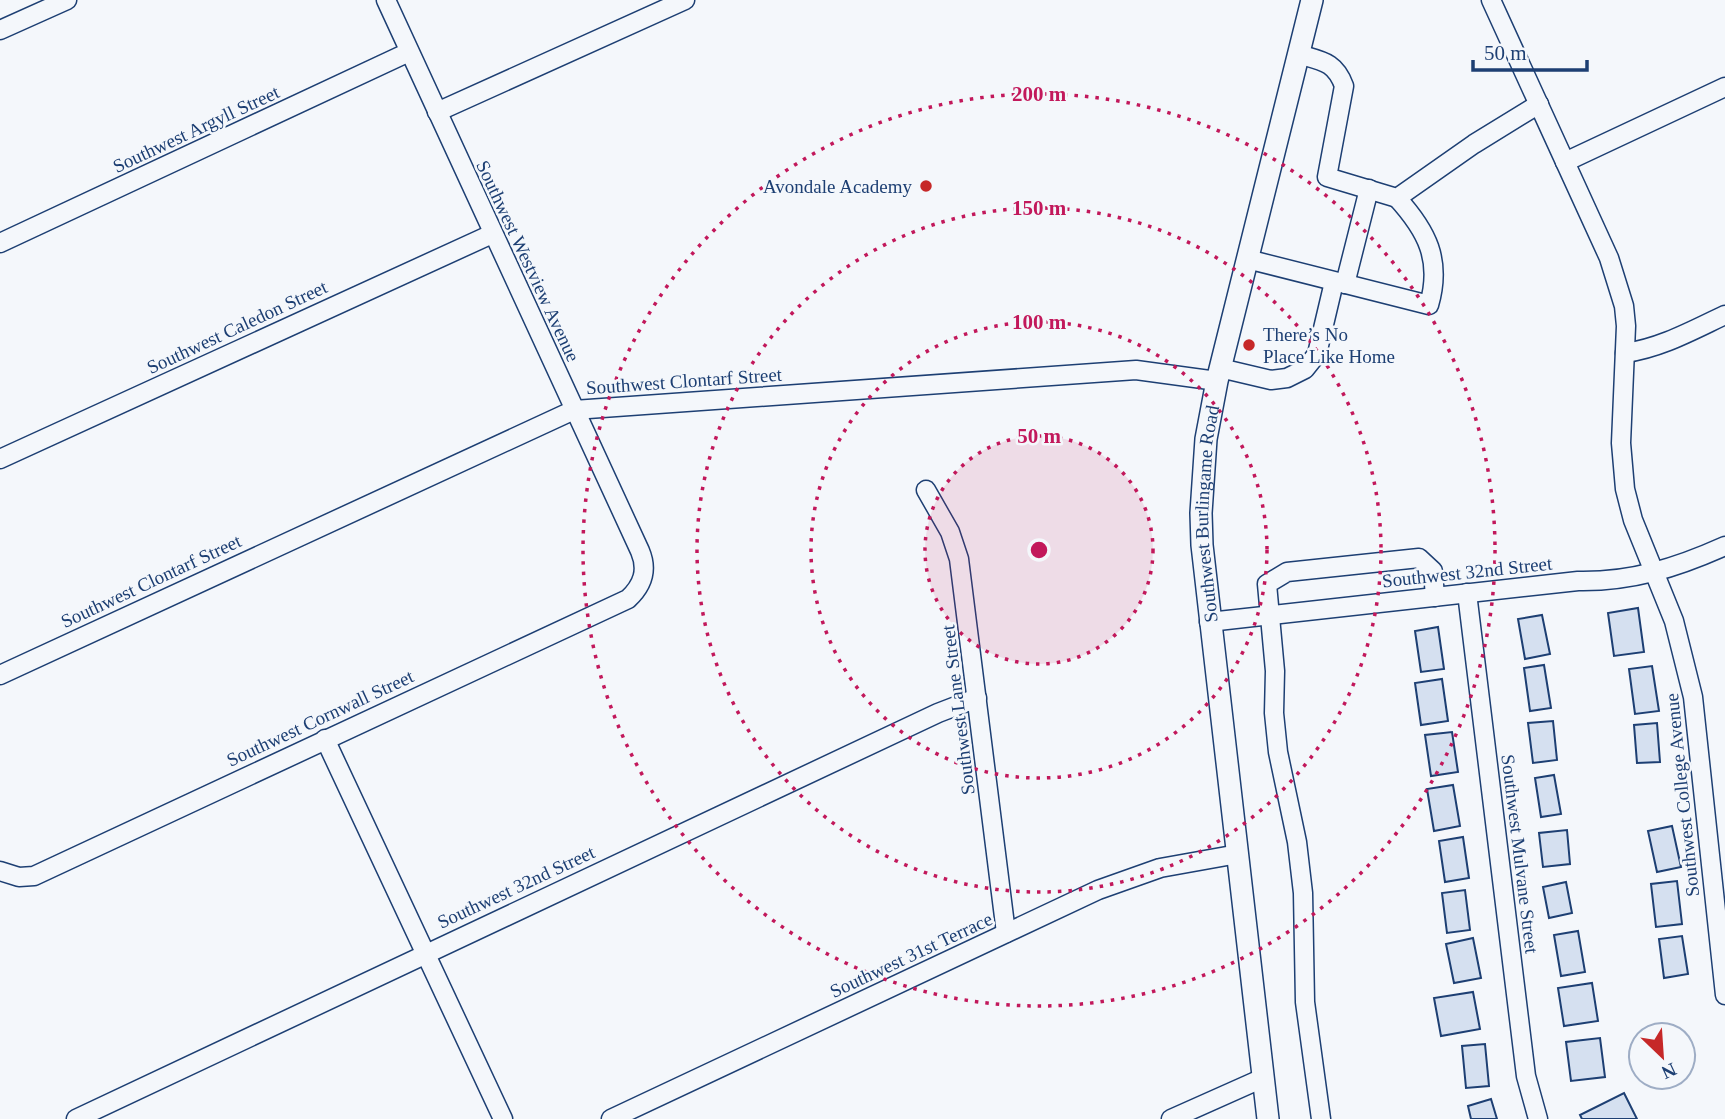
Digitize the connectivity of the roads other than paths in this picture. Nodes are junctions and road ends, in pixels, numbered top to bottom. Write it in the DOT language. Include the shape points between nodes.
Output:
graph roads {
  1 [pos="67,0"];
  2 [pos="386,0"];
  3 [pos="685,0"];
  4 [pos="1312,0"];
  5 [pos="1491,0"];
  6 [pos="0,30"];
  7 [pos="409,52"];
  8 [pos="1298,54"];
  9 [pos="1725,87"];
  10 [pos="1539,104"];
  11 [pos="437,112"];
  12 [pos="1565,162"];
  13 [pos="1369,189"];
  14 [pos="1397,198"];
  15 [pos="492,234"];
  16 [pos="0,243"];
  17 [pos="1247,259"];
  18 [pos="1339,283"];
  19 [pos="1725,314"];
  20 [pos="1625,353"];
  21 [pos="1218,374"];
  22 [pos="573,410"];
  23 [pos="0,459"];
  24 [pos="926,490"];
  25 [pos="1725,546"];
  26 [pos="1655,573"];
  27 [pos="643,578"];
  28 [pos="1467,593"];
  29 [pos="1435,597"];
  30 [pos="1270,615"];
  31 [pos="1209,622"];
  32 [pos="0,675"];
  33 [pos="977,698"];
  34 [pos="325,739"];
  35 [pos="1238,854"];
  36 [pos="2,872"];
  37 [pos="1006,933"];
  38 [pos="425,953"];
  39 [pos="1725,995"];
  40 [pos="1263,1078"];
  41 [pos="76,1119"];
  42 [pos="503,1119"];
  43 [pos="611,1119"];
  44 [pos="1171,1119"];
  45 [pos="1268,1119"];
  46 [pos="1321,1119"];
  47 [pos="1538,1119"];
  1 -- 6 [label="street"];
  2 -- 7 [label="street, Southwest Westview Avenue"];
  3 -- 11 [label="street"];
  4 -- 8 [label="main road, Southwest Burlingame Road"];
  5 -- 10 [label="street, Southwest College Avenue"];
  7 -- 11 [label="street, Southwest Westview Avenue"];
  7 -- 16 [label="street, Southwest Argyll Street"];
  8 -- 13 [label="street" via="1331,64 1344,86 1327,177"];
  8 -- 17 [label="main road, Southwest Burlingame Road"];
  9 -- 12 [label="street"];
  10 -- 12 [label="street, Southwest College Avenue"];
  10 -- 14 [label="street"];
  11 -- 15 [label="street, Southwest Westview Avenue"];
  12 -- 20 [label="street, Southwest College Avenue" via="1617,278 1624,306"];
  13 -- 14 [label="street"];
  13 -- 18 [label="street, Southwest Clontarf Street"];
  14 -- 18 [label="street" via="1430,248 1435,284 1429,304"];
  15 -- 22 [label="street, Southwest Westview Avenue"];
  15 -- 23 [label="street, Southwest Caledon Street"];
  17 -- 18 [label="street"];
  17 -- 21 [label="main road, Southwest Burlingame Road"];
  18 -- 21 [label="street, Southwest Clontarf Street" via="1317,354 1305,369 1271,380"];
  19 -- 20 [label="street" via="1642,351"];
  20 -- 26 [label="street, Southwest College Avenue" via="1621,443 1625,489"];
  21 -- 22 [label="street, Southwest Clontarf Street" via="1136,370"];
  21 -- 31 [label="main road, Southwest Burlingame Road" via="1206,439 1201,513"];
  22 -- 27 [label="street, Southwest Westview Avenue" via="642,557"];
  22 -- 32 [label="street, Southwest Clontarf Street"];
  24 -- 33 [label="street, Southwest Lane Street" via="950,532 959,559"];
  25 -- 26 [label="street, Southwest 32nd Street"];
  26 -- 28 [label="street, Southwest 32nd Street"];
  26 -- 39 [label="street, Southwest College Avenue" via="1674,621 1693,697"];
  27 -- 34 [label="street, Southwest Cornwall Street" via="628,598"];
  28 -- 29 [label="street, Southwest 32nd Street"];
  28 -- 47 [label="street, Southwest Mulvane Street" via="1527,1076"];
  29 -- 30 [label="street, Southwest 32nd Street"];
  29 -- 30 [label="street" via="1433,571 1419,558 1287,572 1267,584"];
  30 -- 31 [label="street, Southwest 32nd Street"];
  30 -- 46 [label="street" via="1274,713 1303,893 1306,1002"];
  31 -- 35 [label="main road, Southwest Burlingame Road"];
  33 -- 37 [label="street, Southwest Lane Street"];
  33 -- 38 [label="street, Southwest 32nd Street"];
  34 -- 36 [label="street, Southwest Cornwall Street" via="34,876"];
  34 -- 38 [label="street"];
  35 -- 37 [label="street, Southwest 31st Terrace" via="1134,876"];
  35 -- 40 [label="main road, Southwest Burlingame Road"];
  37 -- 43 [label="street, Southwest 31st Terrace"];
  38 -- 41 [label="street, Southwest 32nd Street"];
  38 -- 42 [label="street"];
  40 -- 44 [label="street"];
  40 -- 45 [label="main road, Southwest Burlingame Road"];
}
